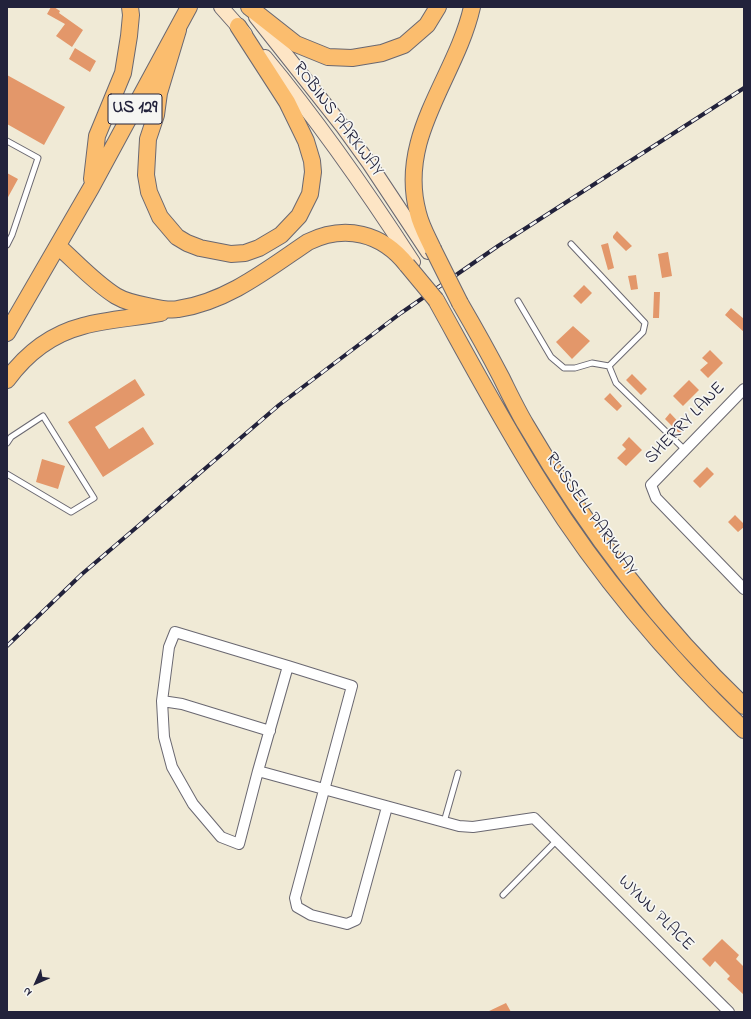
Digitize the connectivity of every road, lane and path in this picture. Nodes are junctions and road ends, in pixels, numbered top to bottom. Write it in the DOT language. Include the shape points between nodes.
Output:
graph roads {
  1 [pos="130,7"];
  2 [pos="189,7"];
  3 [pos="221,7"];
  4 [pos="248,7"];
  5 [pos="438,7"];
  6 [pos="472,7"];
  7 [pos="238,26"];
  8 [pos="178,30"];
  9 [pos="7,141"];
  10 [pos="91,188"];
  11 [pos="571,244"];
  12 [pos="7,245"];
  13 [pos="58,246"];
  14 [pos="431,251"];
  15 [pos="410,263"];
  16 [pos="518,301"];
  17 [pos="177,310"];
  18 [pos="7,333"];
  19 [pos="609,366"];
  20 [pos="7,380"];
  21 [pos="744,389"];
  22 [pos="7,443"];
  23 [pos="685,450"];
  24 [pos="7,474"];
  25 [pos="744,589"];
  26 [pos="288,666"];
  27 [pos="162,701"];
  28 [pos="744,706"];
  29 [pos="744,730"];
  30 [pos="270,731"];
  31 [pos="258,771"];
  32 [pos="458,772"];
  33 [pos="324,789"];
  34 [pos="387,807"];
  35 [pos="444,822"];
  36 [pos="557,840"];
  37 [pos="503,895"];
  38 [pos="730,1012"];
  1 -- 10 [label="main road" via="129,36 123,73 97,136"];
  2 -- 8 [label="main road, US 129"];
  3 -- 7 [label="street, ROBINS PARKWAY"];
  4 -- 5 [label="main road" via="296,44 328,57 352,58 382,53 404,44 427,25"];
  4 -- 14 [label="street, ROBINS PARKWAY" via="343,127"];
  6 -- 14 [label="main road, RUSSELL PARKWAY" via="461,42 420,133 414,159 418,213"];
  7 -- 8 [label="main road" via="288,102 306,141 313,172 310,194 299,216 281,235 259,248 231,254 186,244 160,217 149,192 146,175 148,139"];
  7 -- 15 [label="street, ROBINS PARKWAY" via="310,113 370,196"];
  8 -- 10 [label="main road, US 129"];
  9 -- 12 [label="lane" via="38,158"];
  10 -- 13 [label="main road, US 129"];
  11 -- 19 [label="lane" via="645,323 643,332"];
  13 -- 17 [label="main road" via="97,281 124,300"];
  13 -- 18 [label="main road, US 129"];
  14 -- 28 [label="main road, RUSSELL PARKWAY, bridge" via="486,348 525,424 593,531 662,618"];
  15 -- 17 [label="main road, RUSSELL PARKWAY" via="368,236 333,233 308,242 250,281 227,293"];
  15 -- 29 [label="main road, RUSSELL PARKWAY, bridge" via="436,300 521,451 591,556 664,647"];
  16 -- 19 [label="lane" via="551,357 564,368 592,363"];
  17 -- 20 [label="main road, RUSSELL PARKWAY" via="92,324 64,332 33,352 18,365"];
  19 -- 23 [label="lane" via="616,383"];
  21 -- 23 [label="street, SHERRY LANE"];
  22 -- 24 [label="lane" via="11,437 43,416 94,498 71,512"];
  23 -- 25 [label="street, SHERRY LANE" via="651,485 656,498"];
  26 -- 27 [label="street" via="175,632 169,647"];
  26 -- 30 [label="street"];
  26 -- 33 [label="street" via="352,686"];
  27 -- 30 [label="street" via="182,704"];
  27 -- 31 [label="street" via="164,737 172,767 193,804 221,837 239,844"];
  30 -- 31 [label="street"];
  31 -- 33 [label="street"];
  32 -- 35 [label="lane"];
  33 -- 34 [label="street"];
  33 -- 34 [label="street" via="295,898 297,907 311,915 347,924 356,920"];
  34 -- 35 [label="street"];
  35 -- 36 [label="street, WYNN PLACE" via="473,827 534,818"];
  36 -- 37 [label="lane"];
  36 -- 38 [label="street, WYNN PLACE"];
}
